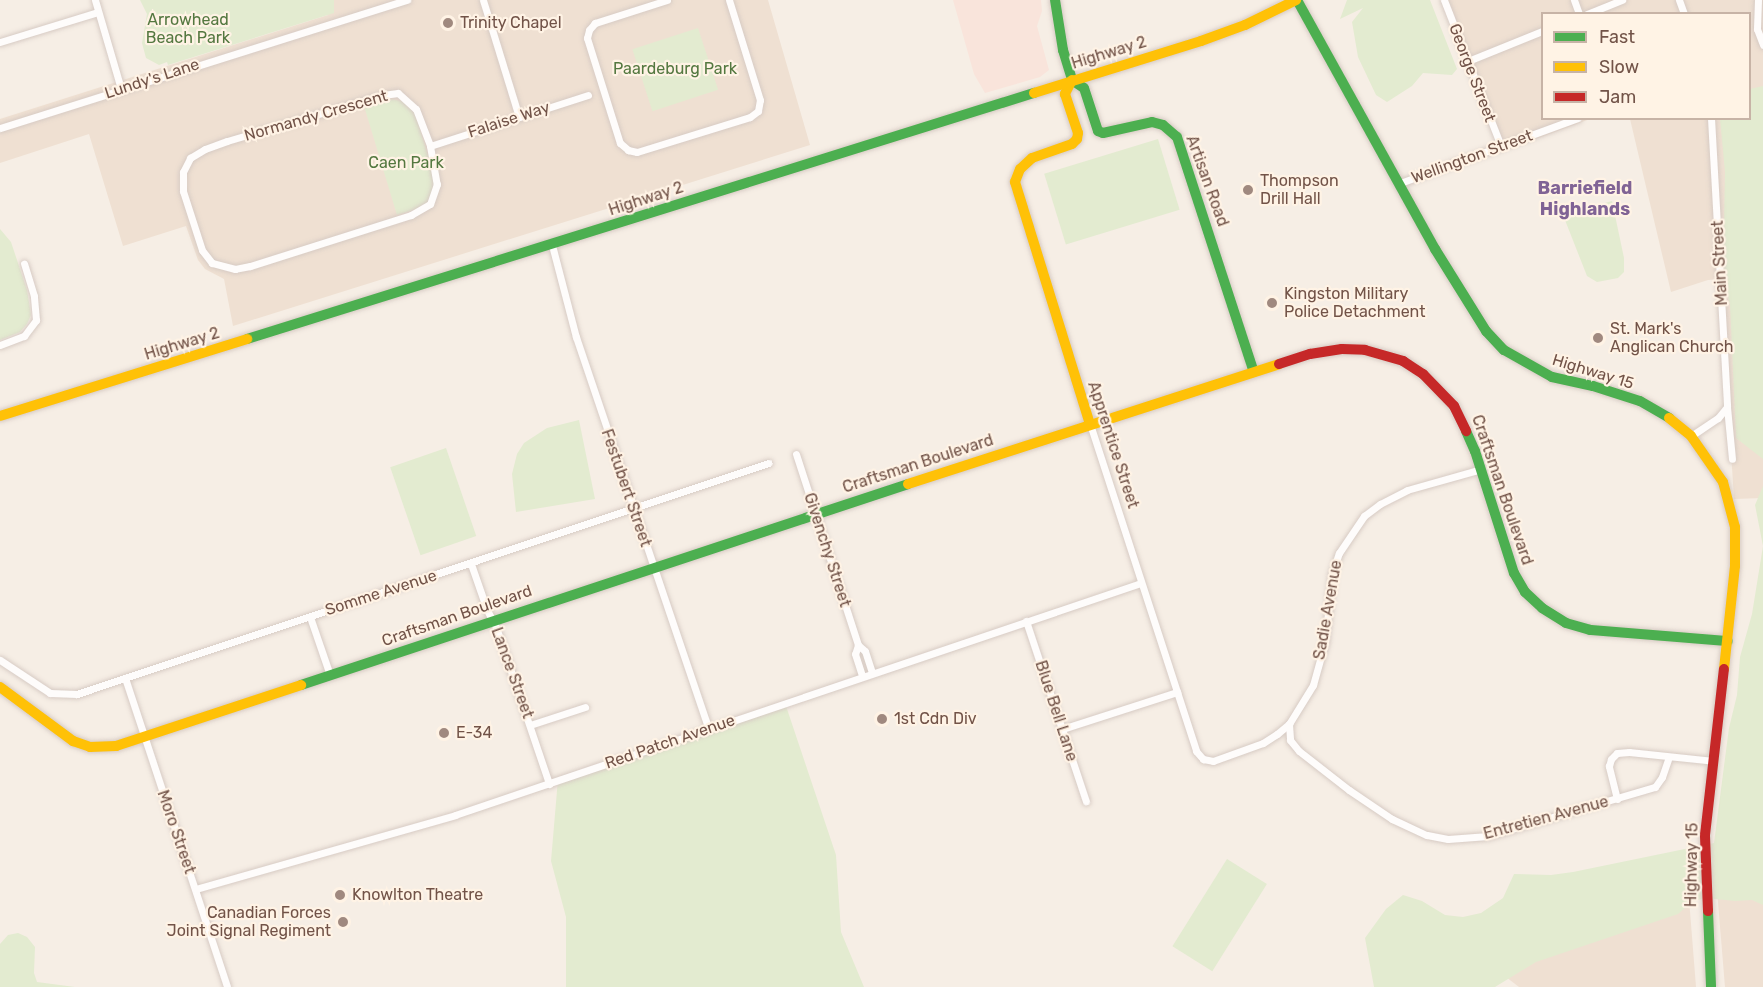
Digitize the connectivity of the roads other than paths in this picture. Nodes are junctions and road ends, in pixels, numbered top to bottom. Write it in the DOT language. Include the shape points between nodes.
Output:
graph roads {
  1 [pos="95,0"];
  2 [pos="407,0"];
  3 [pos="483,0"];
  4 [pos="667,0"];
  5 [pos="729,0"];
  6 [pos="1055,0"];
  7 [pos="1297,0"];
  8 [pos="1444,0"];
  9 [pos="1622,0"];
  10 [pos="1758,0"];
  11 [pos="99,12"];
  12 [pos="1592,12"];
  13 [pos="1541,31"];
  14 [pos="0,42"];
  15 [pos="1763,45"];
  16 [pos="1468,61"];
  17 [pos="1072,80"];
  18 [pos="121,89"];
  19 [pos="588,95"];
  20 [pos="519,117"];
  21 [pos="1572,120"];
  22 [pos="1711,120"];
  23 [pos="0,128"];
  24 [pos="430,146"];
  25 [pos="1501,146"];
  26 [pos="1400,183"];
  27 [pos="552,245"];
  28 [pos="24,263"];
  29 [pos="0,345"];
  30 [pos="1254,372"];
  31 [pos="1727,407"];
  32 [pos="0,416"];
  33 [pos="1090,424"];
  34 [pos="1691,436"];
  35 [pos="796,454"];
  36 [pos="1732,459"];
  37 [pos="768,463"];
  38 [pos="1481,469"];
  39 [pos="632,508"];
  40 [pos="815,514"];
  41 [pos="471,564"];
  42 [pos="653,567"];
  43 [pos="1141,583"];
  44 [pos="310,617"];
  45 [pos="492,620"];
  46 [pos="1026,621"];
  47 [pos="1728,641"];
  48 [pos="858,645"];
  49 [pos="0,660"];
  50 [pos="872,673"];
  51 [pos="330,675"];
  52 [pos="862,676"];
  53 [pos="125,678"];
  54 [pos="0,687"];
  55 [pos="1177,692"];
  56 [pos="585,707"];
  57 [pos="1289,724"];
  58 [pos="530,725"];
  59 [pos="708,728"];
  60 [pos="1062,729"];
  61 [pos="144,737"];
  62 [pos="1272,737"];
  63 [pos="1290,740"];
  64 [pos="1669,757"];
  65 [pos="1714,761"];
  66 [pos="549,784"];
  67 [pos="1617,798"];
  68 [pos="1086,801"];
  69 [pos="196,889"];
  70 [pos="227,987"];
  71 [pos="1711,987"];
  1 -- 11 [label="street"];
  2 -- 18 [label="street, Lundy's Lane"];
  3 -- 20 [label="street"];
  4 -- 5 [label="street" via="595,22 589,30 588,38 617,134 628,150 637,152 750,117 758,111 759,100"];
  6 -- 17 [label="street"];
  7 -- 17 [label="street, Highway 2" via="1201,41"];
  7 -- 26 [label="street, Highway 15"];
  8 -- 16 [label="street, George Street"];
  9 -- 12 [label="street"];
  10 -- 15 [label="street" via="1757,29"];
  11 -- 14 [label="street"];
  11 -- 18 [label="street"];
  13 -- 16 [label="street"];
  16 -- 25 [label="street, George Street"];
  17 -- 27 [label="street, Highway 2"];
  17 -- 30 [label="street, Artisan Road" via="1084,88 1098,131 1152,122 1177,136"];
  17 -- 33 [label="street, Apprentice Street" via="1065,94 1077,138 1072,144 1032,158 1020,169 1015,182"];
  18 -- 23 [label="street, Lundy's Lane"];
  19 -- 20 [label="street, Falaise Way"];
  20 -- 24 [label="street, Falaise Way"];
  21 -- 25 [label="street, Wellington Street"];
  22 -- 31 [label="street, Main Street"];
  24 -- 24 [label="street, Normandy Crescent" via="409,100 398,93 382,95 205,149 190,158 183,172 183,191 202,250 212,263 235,269 421,211 430,204 438,184"];
  25 -- 26 [label="street, Wellington Street"];
  26 -- 34 [label="street, Highway 15" via="1474,313 1504,350 1552,377 1640,401"];
  27 -- 32 [label="street, Highway 2"];
  27 -- 39 [label="street, Festubert Street" via="573,329"];
  28 -- 29 [label="street" via="36,320 24,336"];
  30 -- 33 [label="street, Craftsman Boulevard"];
  30 -- 38 [label="street, Craftsman Boulevard" via="1310,354 1342,349 1365,350 1403,361 1423,374 1454,406"];
  31 -- 34 [label="street"];
  31 -- 36 [label="street, Main Street"];
  33 -- 40 [label="street, Craftsman Boulevard"];
  33 -- 43 [label="street, Apprentice Street"];
  34 -- 47 [label="street, Highway 15" via="1723,482 1735,527"];
  35 -- 40 [label="street, Givenchy Street"];
  37 -- 39 [label="street, Somme Avenue"];
  38 -- 47 [label="street, Craftsman Boulevard" via="1514,573 1525,592 1542,608 1566,623 1590,630"];
  38 -- 57 [label="street, Sadie Avenue" via="1407,490 1364,516 1350,534 1332,574 1325,642 1313,686"];
  39 -- 41 [label="street, Somme Avenue"];
  39 -- 42 [label="street, Festubert Street"];
  40 -- 42 [label="street, Craftsman Boulevard"];
  40 -- 48 [label="street, Givenchy Street"];
  41 -- 44 [label="street, Somme Avenue"];
  41 -- 45 [label="street, Lance Street"];
  42 -- 45 [label="street, Craftsman Boulevard"];
  42 -- 59 [label="street, Festubert Street"];
  43 -- 46 [label="street, Red Patch Avenue"];
  43 -- 55 [label="street, Apprentice Street"];
  44 -- 51 [label="street"];
  44 -- 53 [label="street, Somme Avenue"];
  45 -- 51 [label="street, Craftsman Boulevard"];
  45 -- 58 [label="street, Lance Street"];
  46 -- 50 [label="street, Red Patch Avenue"];
  46 -- 60 [label="street, Blue Bell Lane"];
  47 -- 65 [label="street, Highway 15"];
  48 -- 50 [label="street, Givenchy Street" via="865,651"];
  48 -- 52 [label="street, Givenchy Street" via="855,654"];
  49 -- 53 [label="street, Somme Avenue" via="40,688 58,695 77,694"];
  50 -- 52 [label="street, Red Patch Avenue"];
  51 -- 61 [label="street, Craftsman Boulevard"];
  52 -- 59 [label="street, Red Patch Avenue"];
  53 -- 61 [label="street, Moro Street"];
  54 -- 61 [label="street, Craftsman Boulevard" via="82,745 107,747"];
  55 -- 60 [label="street"];
  55 -- 62 [label="street, Apprentice Street" via="1196,751 1203,759 1225,759"];
  56 -- 58 [label="street"];
  57 -- 62 [label="street, Apprentice Street"];
  57 -- 63 [label="street"];
  58 -- 66 [label="street, Lance Street"];
  59 -- 66 [label="street, Red Patch Avenue"];
  60 -- 68 [label="street, Blue Bell Lane"];
  61 -- 69 [label="street, Moro Street"];
  62 -- 63 [label="street"];
  63 -- 67 [label="street, Entretien Avenue" via="1349,790 1392,819 1427,835 1448,839 1488,836"];
  64 -- 65 [label="street, Entretien Avenue"];
  64 -- 67 [label="street, Entretien Avenue" via="1654,787"];
  64 -- 67 [label="street, Entretien Avenue" via="1617,753 1609,766"];
  65 -- 71 [label="street, Highway 15" via="1706,835"];
  66 -- 69 [label="street, Red Patch Avenue"];
  69 -- 70 [label="street, Moro Street"];
}
